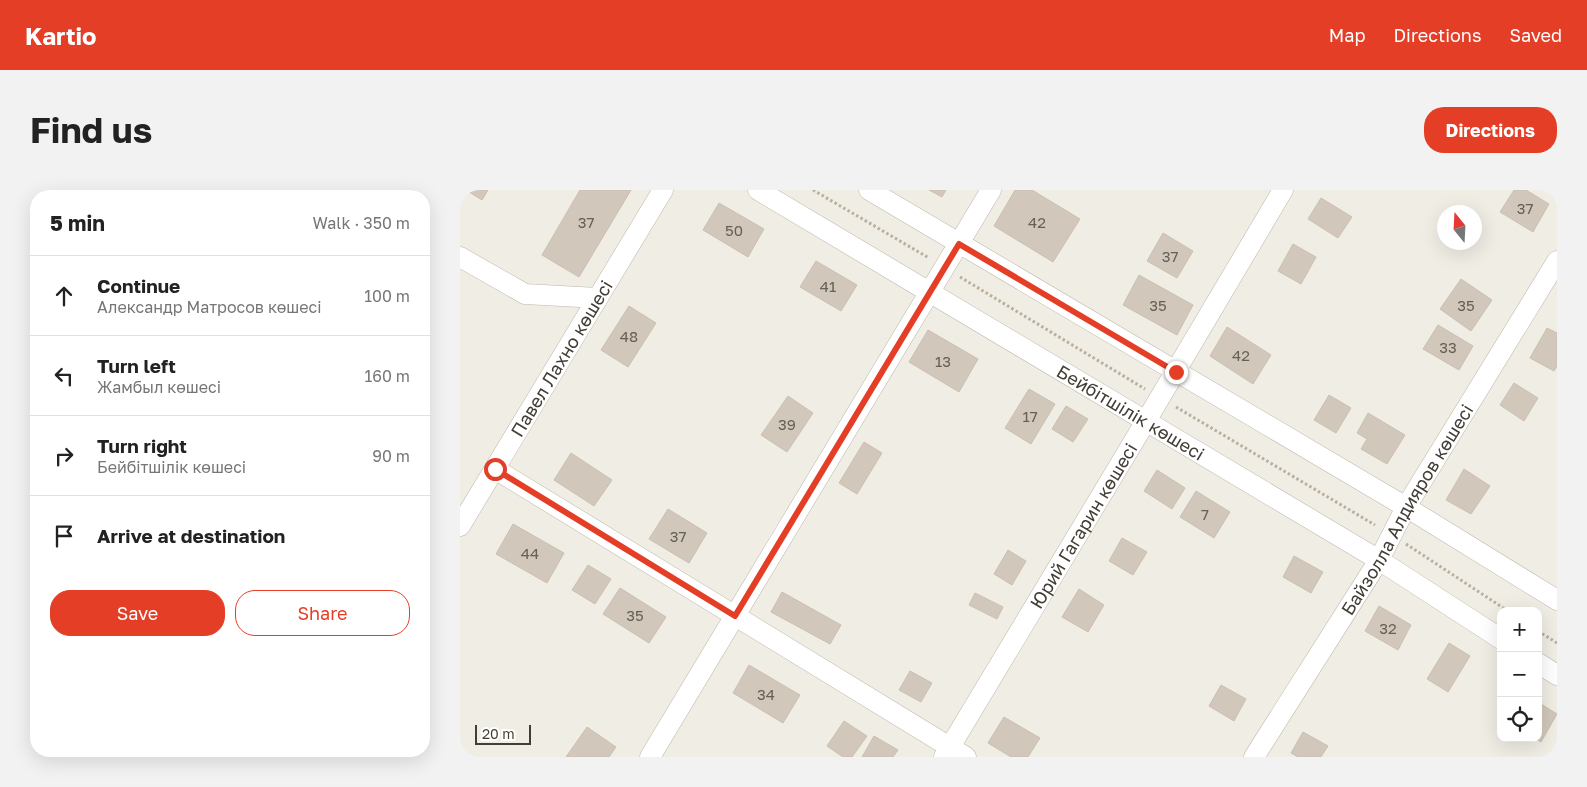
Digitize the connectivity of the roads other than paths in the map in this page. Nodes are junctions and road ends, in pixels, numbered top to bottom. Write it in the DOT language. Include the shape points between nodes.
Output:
graph roads {
  1 [pos="663,190"];
  2 [pos="758,190"];
  3 [pos="869,190"];
  4 [pos="991,190"];
  5 [pos="1283,190"];
  6 [pos="959,244"];
  7 [pos="460,257"];
  8 [pos="1557,260"];
  9 [pos="930,293"];
  10 [pos="598,298"];
  11 [pos="1176,372"];
  12 [pos="1146,422"];
  13 [pos="495,469"];
  14 [pos="1406,507"];
  15 [pos="460,526"];
  16 [pos="1379,560"];
  17 [pos="1557,600"];
  18 [pos="735,616"];
  19 [pos="1497,636"];
  20 [pos="1542,666"];
  21 [pos="1557,675"];
  22 [pos="953,754"];
  23 [pos="650,757"];
  24 [pos="1254,757"];
  1 -- 10 [label="street, Павел Лахно көшесі"];
  2 -- 9 [label="street, Бейбітшілік көшесі"];
  3 -- 6 [label="street"];
  4 -- 6 [label="street"];
  5 -- 11 [label="street, Юрий Гагарин көшесі"];
  6 -- 9 [label="street"];
  6 -- 11 [label="street"];
  7 -- 10 [label="street" via="525,294"];
  8 -- 14 [label="street, Байзолла Алдияров көшесі"];
  9 -- 12 [label="street, Бейбітшілік көшесі"];
  9 -- 18 [label="street"];
  10 -- 13 [label="street, Павел Лахно көшесі"];
  11 -- 12 [label="street, Юрий Гагарин көшесі"];
  11 -- 14 [label="street"];
  12 -- 16 [label="street, Бейбітшілік көшесі"];
  12 -- 22 [label="street, Юрий Гагарин көшесі"];
  13 -- 15 [label="street, Павел Лахно көшесі"];
  13 -- 18 [label="street"];
  14 -- 16 [label="street, Байзолла Алдияров көшесі"];
  14 -- 17 [label="street"];
  16 -- 19 [label="street, Бейбітшілік көшесі"];
  16 -- 24 [label="street, Байзолла Алдияров көшесі"];
  18 -- 22 [label="street"];
  18 -- 23 [label="street"];
  20 -- 21 [label="street"];
}
